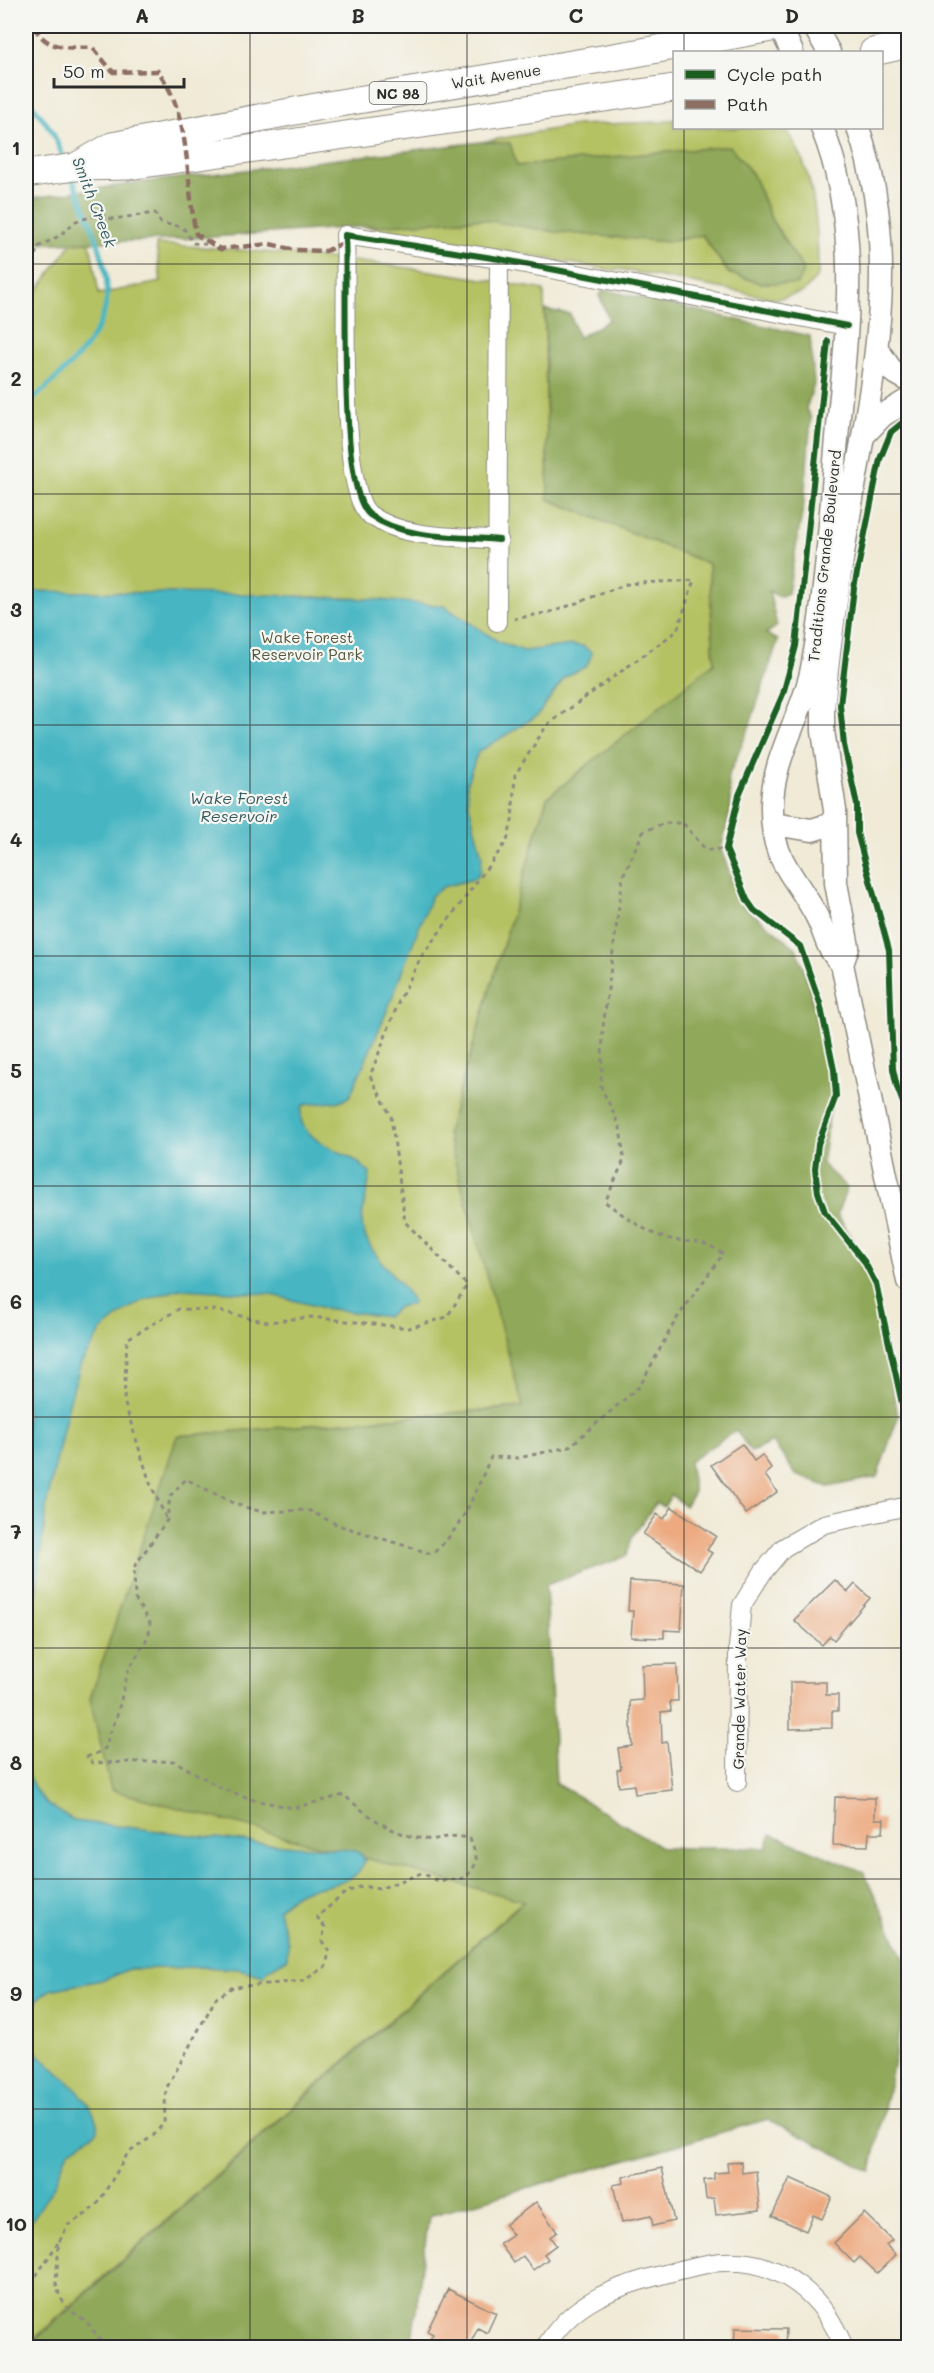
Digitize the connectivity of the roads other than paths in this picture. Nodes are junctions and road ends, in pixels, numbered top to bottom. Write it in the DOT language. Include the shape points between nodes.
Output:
graph roads {
  1 [pos="781,26"];
  2 [pos="814,26"];
  3 [pos="729,30"];
  4 [pos="909,44"];
  5 [pos="792,51"];
  6 [pos="829,51"];
  7 [pos="878,51"];
  8 [pos="673,88"];
  9 [pos="822,129"];
  10 [pos="858,129"];
  11 [pos="75,167"];
  12 [pos="26,174"];
  13 [pos="499,260"];
  14 [pos="847,326"];
  15 [pos="878,350"];
  16 [pos="909,380"];
  17 [pos="909,400"];
  18 [pos="863,436"];
  19 [pos="499,540"];
  20 [pos="497,622"];
  21 [pos="835,823"];
  22 [pos="772,824"];
  23 [pos="842,964"];
  24 [pos="909,1281"];
  25 [pos="909,1506"];
  26 [pos="737,1782"];
  27 [pos="545,2348"];
  28 [pos="844,2348"];
  1 -- 3 [label="highway, Wait Avenue / NC 98"];
  1 -- 5 [label="main road"];
  2 -- 6 [label="main road"];
  3 -- 11 [label="highway, Wait Avenue / NC 98" via="631,54 112,146"];
  4 -- 7 [label="highway"];
  8 -- 11 [label="highway, Wait Avenue / NC 98" via="129,166"];
  9 -- 14 [label="main road, Traditions Grande Boulevard" via="838,171 845,208 850,285"];
  10 -- 15 [label="main road, Traditions Grande Boulevard" via="871,172 882,257"];
  11 -- 12 [label="highway, Wait Avenue / NC 98"];
  13 -- 14 [label="street"];
  13 -- 19 [label="street"];
  13 -- 19 [label="street" via="345,235 345,355 357,494 369,514 406,532"];
  14 -- 22 [label="main road, Traditions Grande Boulevard" via="830,525 813,663 777,772"];
  15 -- 16 [label="main road" via="892,370"];
  15 -- 18 [label="main road, Traditions Grande Boulevard"];
  17 -- 18 [label="main road" via="883,415"];
  18 -- 21 [label="main road, Traditions Grande Boulevard" via="842,558 823,709"];
  19 -- 20 [label="street"];
  21 -- 22 [label="main road" via="812,830"];
  21 -- 23 [label="main road, Traditions Grande Boulevard" via="836,883 849,947"];
  22 -- 23 [label="main road, Traditions Grande Boulevard" via="780,860 816,917 829,951"];
  23 -- 24 [label="main road, Traditions Grande Boulevard"];
  25 -- 26 [label="street, Grande Water Way" via="824,1524 783,1548 742,1605"];
  27 -- 28 [label="street" via="568,2317 601,2294 723,2262 764,2266 800,2285 829,2314"];
}
